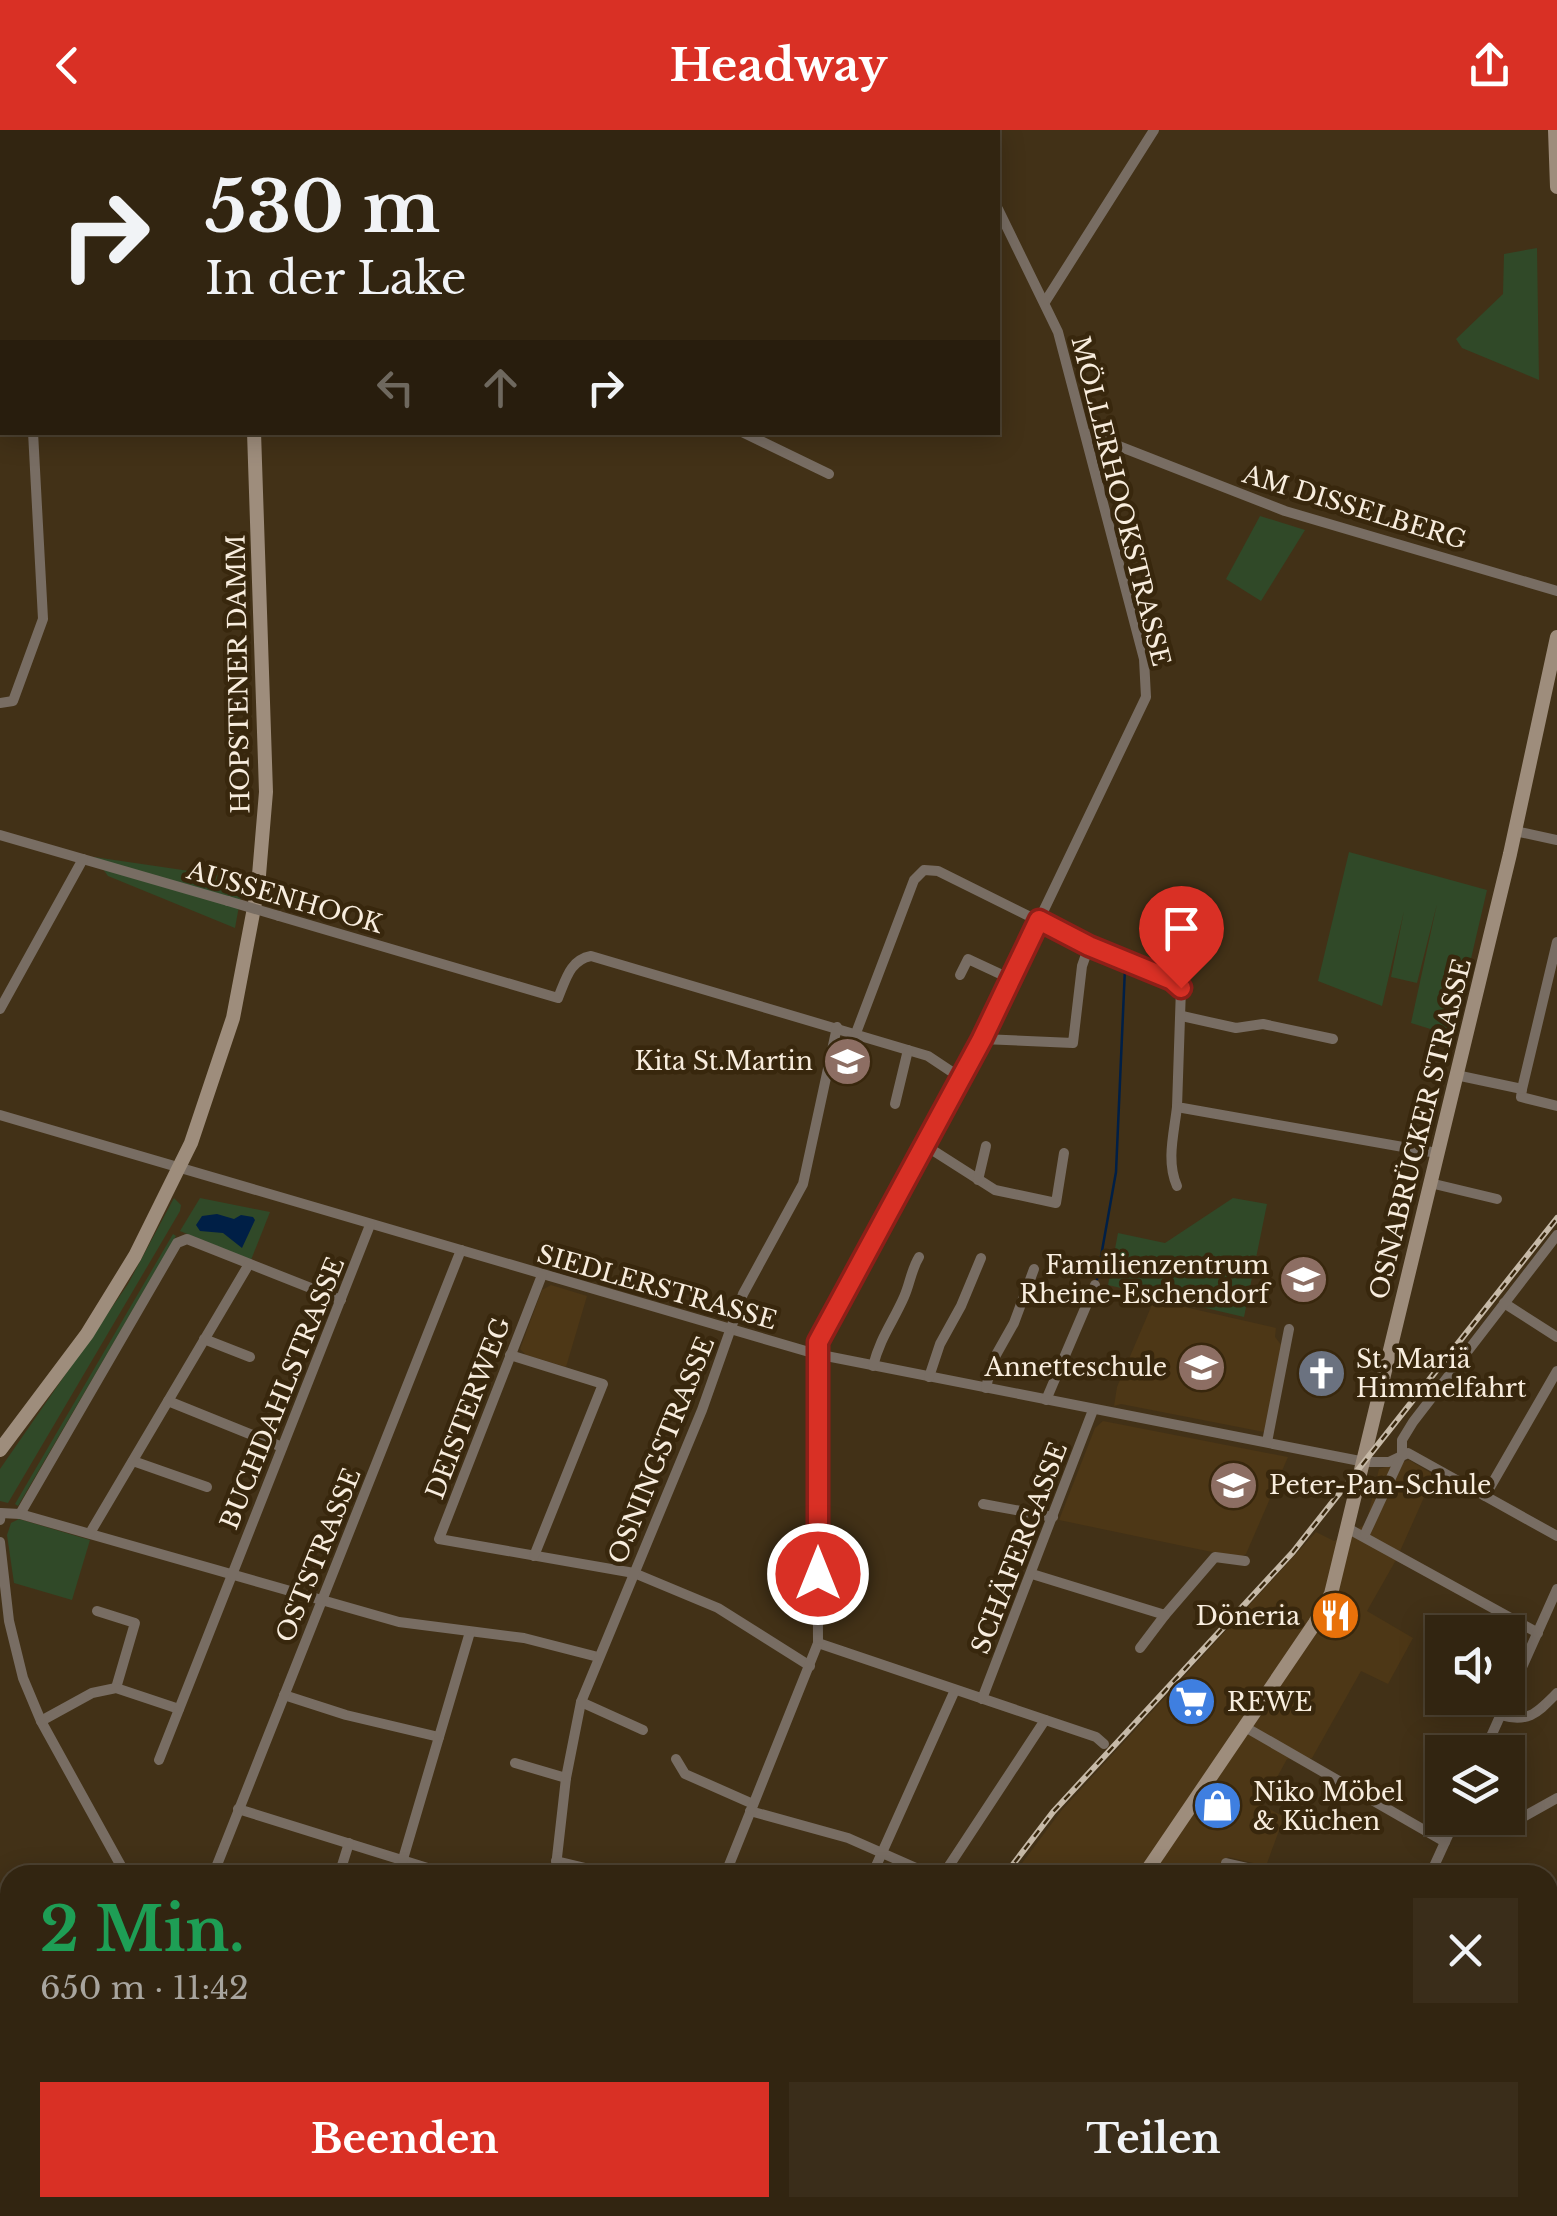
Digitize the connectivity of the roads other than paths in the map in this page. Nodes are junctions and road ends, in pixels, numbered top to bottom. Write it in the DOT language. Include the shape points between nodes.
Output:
graph roads {
  1 [pos="1154,130"];
  2 [pos="1555,130"];
  3 [pos="1557,187"];
  4 [pos="1000,213"];
  5 [pos="1045,302"];
  6 [pos="1088,434"];
  7 [pos="34,435"];
  8 [pos="254,435"];
  9 [pos="748,435"];
  10 [pos="829,474"];
  11 [pos="1557,590"];
  12 [pos="1557,637"];
  13 [pos="0,703"];
  14 [pos="1515,831"];
  15 [pos="0,835"];
  16 [pos="1557,840"];
  17 [pos="83,860"];
  18 [pos="1039,920"];
  19 [pos="1557,942"];
  20 [pos="1089,946"];
  21 [pos="1554,972"];
  22 [pos="960,975"];
  23 [pos="1010,980"];
  24 [pos="0,1008"];
  25 [pos="1182,1016"];
  26 [pos="837,1027"];
  27 [pos="856,1033"];
  28 [pos="982,1039"];
  29 [pos="1334,1039"];
  30 [pos="908,1050"];
  31 [pos="1456,1074"];
  32 [pos="962,1078"];
  33 [pos="1522,1089"];
  34 [pos="896,1104"];
  35 [pos="1557,1106"];
  36 [pos="1177,1107"];
  37 [pos="0,1115"];
  38 [pos="926,1146"];
  39 [pos="986,1146"];
  40 [pos="1064,1154"];
  41 [pos="1437,1154"];
  42 [pos="180,1168"];
  43 [pos="978,1180"];
  44 [pos="1430,1182"];
  45 [pos="1177,1186"];
  46 [pos="1497,1198"];
  47 [pos="370,1225"];
  48 [pos="1557,1235"];
  49 [pos="461,1250"];
  50 [pos="919,1257"];
  51 [pos="981,1258"];
  52 [pos="249,1264"];
  53 [pos="1034,1269"];
  54 [pos="542,1275"];
  55 [pos="1095,1284"];
  56 [pos="341,1300"];
  57 [pos="1504,1303"];
  58 [pos="1289,1329"];
  59 [pos="730,1330"];
  60 [pos="1557,1337"];
  61 [pos="204,1339"];
  62 [pos="816,1354"];
  63 [pos="510,1355"];
  64 [pos="250,1357"];
  65 [pos="873,1366"];
  66 [pos="1557,1371"];
  67 [pos="929,1377"];
  68 [pos="986,1388"];
  69 [pos="1046,1400"];
  70 [pos="168,1401"];
  71 [pos="1093,1410"];
  72 [pos="1267,1442"];
  73 [pos="282,1447"];
  74 [pos="0,1450"];
  75 [pos="1402,1454"];
  76 [pos="133,1460"];
  77 [pos="1365,1462"];
  78 [pos="207,1487"];
  79 [pos="1485,1496"];
  80 [pos="983,1504"];
  81 [pos="20,1514"];
  82 [pos="1053,1517"];
  83 [pos="0,1520"];
  84 [pos="1349,1528"];
  85 [pos="90,1533"];
  86 [pos="1365,1534"];
  87 [pos="1557,1536"];
  88 [pos="0,1542"];
  89 [pos="534,1556"];
  90 [pos="1245,1561"];
  91 [pos="634,1573"];
  92 [pos="1032,1574"];
  93 [pos="231,1576"];
  94 [pos="1557,1588"];
  95 [pos="322,1602"];
  96 [pos="96,1611"];
  97 [pos="1165,1615"];
  98 [pos="470,1632"];
  99 [pos="1538,1634"];
  100 [pos="818,1642"];
  101 [pos="1140,1648"];
  102 [pos="598,1657"];
  103 [pos="1525,1662"];
  104 [pos="810,1666"];
  105 [pos="116,1688"];
  106 [pos="955,1690"];
  107 [pos="1557,1693"];
  108 [pos="284,1695"];
  109 [pos="982,1700"];
  110 [pos="580,1702"];
  111 [pos="179,1709"];
  112 [pos="1500,1715"];
  113 [pos="1045,1720"];
  114 [pos="41,1722"];
  115 [pos="1245,1727"];
  116 [pos="643,1730"];
  117 [pos="1491,1735"];
  118 [pos="439,1736"];
  119 [pos="1104,1744"];
  120 [pos="676,1759"];
  121 [pos="159,1760"];
  122 [pos="515,1764"];
  123 [pos="566,1778"];
  124 [pos="1557,1798"];
  125 [pos="752,1807"];
  126 [pos="238,1809"];
  127 [pos="1525,1816"];
  128 [pos="1448,1835"];
  129 [pos="349,1842"];
  130 [pos="1445,1842"];
  131 [pos="881,1852"];
  132 [pos="403,1859"];
  133 [pos="556,1862"];
  134 [pos="1226,1863"];
  135 [pos="119,1865"];
  136 [pos="217,1865"];
  137 [pos="341,1865"];
  138 [pos="420,1865"];
  139 [pos="556,1865"];
  140 [pos="570,1865"];
  141 [pos="729,1865"];
  142 [pos="876,1865"];
  143 [pos="910,1865"];
  144 [pos="950,1865"];
  145 [pos="1151,1865"];
  146 [pos="1235,1865"];
  147 [pos="1435,1865"];
  1 -- 5 [label="street"];
  2 -- 3 [label="main road"];
  4 -- 5 [label="street, MÖLLERHOOKSTRASSE"];
  5 -- 6 [label="street, MÖLLERHOOKSTRASSE"];
  6 -- 11 [label="street, AM DISSELBERG" via="1285,511"];
  6 -- 18 [label="street, MÖLLERHOOKSTRASSE" via="1144,659 1146,698"];
  7 -- 13 [label="street" via="44,619 14,701"];
  8 -- 42 [label="main road, HOPSTENER DAMM" via="266,792 258,887 232,1018"];
  9 -- 10 [label="street"];
  12 -- 14 [label="main road, OSNABRÜCKER STRASSE"];
  14 -- 16 [label="street"];
  14 -- 31 [label="main road, OSNABRÜCKER STRASSE"];
  15 -- 17 [label="street, AUSSENHOOK"];
  17 -- 24 [label="street"];
  17 -- 26 [label="street, AUSSENHOOK, bridge" via="558,998 573,964 591,956"];
  18 -- 20 [label="street"];
  18 -- 23 [label="street"];
  18 -- 27 [label="street" via="924,870 914,880"];
  19 -- 21 [label="street"];
  20 -- 25 [label="street" via="1172,980 1181,988"];
  20 -- 28 [label="street" via="1073,1043"];
  21 -- 33 [label="street"];
  22 -- 23 [label="street" via="968,958"];
  23 -- 28 [label="street"];
  25 -- 29 [label="street"];
  25 -- 36 [label="street"];
  26 -- 27 [label="street"];
  26 -- 59 [label="street, OSNINGSTRASSE" via="803,1184"];
  27 -- 30 [label="street"];
  28 -- 32 [label="street"];
  30 -- 32 [label="street"];
  30 -- 34 [label="street"];
  31 -- 33 [label="street"];
  31 -- 41 [label="main road, OSNABRÜCKER STRASSE"];
  32 -- 38 [label="street"];
  33 -- 35 [label="street" via="1521,1096"];
  36 -- 41 [label="street"];
  36 -- 45 [label="street" via="1171,1159"];
  37 -- 42 [label="street, SIEDLERSTRASSE"];
  38 -- 43 [label="street"];
  38 -- 62 [label="street" via="822,1330"];
  39 -- 43 [label="street"];
  40 -- 43 [label="street" via="1056,1203"];
  41 -- 44 [label="main road, OSNABRÜCKER STRASSE"];
  42 -- 47 [label="street, SIEDLERSTRASSE"];
  42 -- 74 [label="main road, HOPSTENER DAMM" via="87,1334"];
  44 -- 46 [label="street"];
  44 -- 77 [label="main road, OSNABRÜCKER STRASSE"];
  47 -- 49 [label="street, SIEDLERSTRASSE"];
  47 -- 56 [label="street, BUCHDAHLSTRASSE"];
  48 -- 57 [label="street"];
  49 -- 54 [label="street, SIEDLERSTRASSE"];
  49 -- 95 [label="street, OSTSTRASSE"];
  50 -- 65 [label="street"];
  51 -- 67 [label="street"];
  52 -- 56 [label="street"];
  52 -- 61 [label="street"];
  52 -- 81 [label="street" via="187,1239 177,1244"];
  53 -- 68 [label="street"];
  54 -- 59 [label="street, SIEDLERSTRASSE"];
  54 -- 63 [label="street, DEISTERWEG"];
  55 -- 69 [label="street"];
  56 -- 73 [label="street, BUCHDAHLSTRASSE"];
  57 -- 60 [label="street"];
  57 -- 75 [label="street" via="1413,1422"];
  58 -- 72 [label="street"];
  59 -- 62 [label="street, SIEDLERSTRASSE"];
  59 -- 91 [label="street, OSNINGSTRASSE"];
  61 -- 64 [label="street"];
  61 -- 70 [label="street"];
  62 -- 65 [label="street, SIEDLERSTRASSE"];
  62 -- 100 [label="street"];
  63 -- 89 [label="street" via="603,1384"];
  63 -- 89 [label="street, DEISTERWEG" via="438,1540"];
  65 -- 67 [label="street, SIEDLERSTRASSE"];
  66 -- 79 [label="street"];
  67 -- 68 [label="street, SIEDLERSTRASSE"];
  68 -- 69 [label="street, SIEDLERSTRASSE"];
  69 -- 71 [label="street, SIEDLERSTRASSE"];
  70 -- 73 [label="street"];
  70 -- 76 [label="street"];
  71 -- 72 [label="street, SIEDLERSTRASSE"];
  71 -- 82 [label="street, SCHÄFERGASSE"];
  72 -- 77 [label="street, SIEDLERSTRASSE"];
  73 -- 93 [label="street, BUCHDAHLSTRASSE"];
  75 -- 77 [label="street" via="1389,1462"];
  75 -- 79 [label="street"];
  75 -- 86 [label="street"];
  76 -- 78 [label="street"];
  76 -- 85 [label="street"];
  77 -- 84 [label="main road, OSNABRÜCKER STRASSE"];
  79 -- 87 [label="street"];
  80 -- 82 [label="street"];
  81 -- 83 [label="street" via="2,1513"];
  81 -- 85 [label="street"];
  82 -- 92 [label="street, SCHÄFERGASSE"];
  84 -- 86 [label="street"];
  84 -- 115 [label="main road, OSNABRÜCKER STRASSE" via="1331,1594"];
  85 -- 93 [label="street"];
  86 -- 99 [label="street"];
  88 -- 114 [label="street" via="10,1621"];
  89 -- 91 [label="street, DEISTERWEG"];
  90 -- 97 [label="street" via="1215,1557"];
  91 -- 102 [label="street, OSNINGSTRASSE"];
  91 -- 104 [label="street, DEISTERWEG" via="718,1608"];
  92 -- 97 [label="street"];
  92 -- 109 [label="street, SCHÄFERGASSE"];
  93 -- 95 [label="street"];
  93 -- 111 [label="street, BUCHDAHLSTRASSE"];
  94 -- 99 [label="street"];
  95 -- 98 [label="street"];
  95 -- 108 [label="street, OSTSTRASSE"];
  96 -- 105 [label="street" via="135,1624"];
  97 -- 101 [label="street"];
  98 -- 102 [label="street"];
  98 -- 118 [label="street"];
  99 -- 103 [label="street"];
  100 -- 104 [label="street"];
  100 -- 106 [label="street"];
  102 -- 110 [label="street, OSNINGSTRASSE"];
  104 -- 125 [label="street"];
  105 -- 111 [label="street"];
  105 -- 114 [label="street" via="92,1692"];
  106 -- 109 [label="street"];
  106 -- 131 [label="street"];
  107 -- 112 [label="street" via="1532,1718"];
  108 -- 118 [label="street"];
  108 -- 126 [label="street, OSTSTRASSE"];
  109 -- 113 [label="street"];
  110 -- 116 [label="street"];
  110 -- 123 [label="street, OSNINGSTRASSE"];
  111 -- 121 [label="street, BUCHDAHLSTRASSE"];
  112 -- 117 [label="street"];
  113 -- 119 [label="street"];
  113 -- 144 [label="street"];
  114 -- 135 [label="street"];
  115 -- 130 [label="street"];
  115 -- 145 [label="main road, OSNABRÜCKER STRASSE"];
  118 -- 132 [label="street"];
  120 -- 125 [label="street" via="684,1774"];
  122 -- 123 [label="street"];
  123 -- 133 [label="street, OSNINGSTRASSE"];
  124 -- 127 [label="street"];
  125 -- 131 [label="street"];
  125 -- 141 [label="street"];
  126 -- 129 [label="street"];
  126 -- 136 [label="street, OSTSTRASSE"];
  128 -- 130 [label="street"];
  129 -- 132 [label="street"];
  129 -- 137 [label="street"];
  130 -- 147 [label="street"];
  131 -- 142 [label="street"];
  131 -- 143 [label="street"];
  132 -- 138 [label="street"];
  133 -- 139 [label="street, OSNINGSTRASSE"];
  133 -- 140 [label="street"];
  134 -- 146 [label="street"];
}
